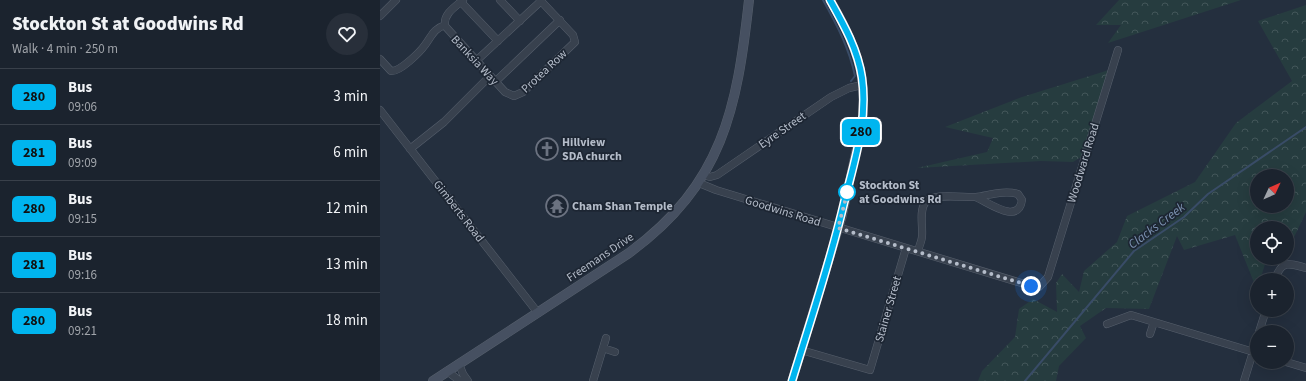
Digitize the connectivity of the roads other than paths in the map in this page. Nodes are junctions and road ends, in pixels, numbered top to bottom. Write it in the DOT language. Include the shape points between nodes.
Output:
graph roads {
  1 [pos="396,0"];
  2 [pos="500,0"];
  3 [pos="541,0"];
  4 [pos="745,0"];
  5 [pos="749,0"];
  6 [pos="830,0"];
  7 [pos="462,1"];
  8 [pos="380,16"];
  9 [pos="520,20"];
  10 [pos="560,20"];
  11 [pos="445,25"];
  12 [pos="498,41"];
  13 [pos="1118,50"];
  14 [pos="380,59"];
  15 [pos="476,61"];
  16 [pos="492,79"];
  17 [pos="862,85"];
  18 [pos="507,94"];
  19 [pos="731,109"];
  20 [pos="380,110"];
  21 [pos="410,149"];
  22 [pos="701,179"];
  23 [pos="975,197"];
  24 [pos="838,228"];
  25 [pos="906,248"];
  26 [pos="918,251"];
  27 [pos="1306,268"];
  28 [pos="1278,273"];
  29 [pos="1048,277"];
  30 [pos="538,313"];
  31 [pos="1154,322"];
  32 [pos="1107,324"];
  33 [pos="1150,334"];
  34 [pos="606,338"];
  35 [pos="603,348"];
  36 [pos="802,350"];
  37 [pos="1250,351"];
  38 [pos="615,352"];
  39 [pos="460,364"];
  40 [pos="1294,364"];
  41 [pos="1250,366"];
  42 [pos="1306,368"];
  43 [pos="447,371"];
  44 [pos="433,381"];
  45 [pos="460,381"];
  46 [pos="468,381"];
  47 [pos="593,381"];
  48 [pos="792,381"];
  49 [pos="1244,381"];
  1 -- 8 [label="street"];
  2 -- 9 [label="street"];
  3 -- 9 [label="street"];
  3 -- 10 [label="street"];
  4 -- 19 [label="main road, Freemans Drive"];
  5 -- 19 [label="main road, Freemans Drive" via="744,50"];
  6 -- 17 [label="street" via="856,55"];
  7 -- 11 [label="street" via="447,14"];
  7 -- 12 [label="street"];
  9 -- 12 [label="street"];
  10 -- 16 [label="street"];
  10 -- 18 [label="street, Protea Row" via="575,38 573,45 523,92 514,96"];
  11 -- 14 [label="street" via="435,29 425,45 398,71 391,71"];
  11 -- 15 [label="street, Banksia Way"];
  12 -- 15 [label="street"];
  13 -- 29 [label="street, Woodward Road"];
  15 -- 16 [label="street, Banksia Way"];
  16 -- 18 [label="street, Banksia Way"];
  16 -- 21 [label="street"];
  17 -- 22 [label="street, Eyre Street" via="831,97 717,175"];
  17 -- 24 [label="street" via="863,118"];
  19 -- 22 [label="main road, Freemans Drive" via="721,141"];
  20 -- 21 [label="street, Gimberts Road"];
  21 -- 30 [label="street, Gimberts Road"];
  22 -- 24 [label="street, Goodwins Road" via="716,190"];
  22 -- 30 [label="main road, Freemans Drive" via="671,218 645,241"];
  23 -- 23 [label="street" via="1014,193 1022,200 1018,210 1009,212"];
  23 -- 26 [label="street" via="941,196 925,202"];
  24 -- 25 [label="street, Goodwins Road"];
  24 -- 36 [label="street"];
  25 -- 26 [label="street, Goodwins Road"];
  25 -- 36 [label="street, Stainer Street" via="870,370"];
  26 -- 29 [label="street, Goodwins Road" via="1031,286 1040,287"];
  27 -- 28 [label="street" via="1284,264"];
  30 -- 39 [label="main road, Freemans Drive"];
  31 -- 32 [label="street" via="1131,315"];
  31 -- 33 [label="street"];
  31 -- 37 [label="street"];
  34 -- 35 [label="street"];
  35 -- 38 [label="street"];
  35 -- 47 [label="street"];
  36 -- 48 [label="street"];
  39 -- 43 [label="main road, Freemans Drive"];
  39 -- 46 [label="street"];
  40 -- 42 [label="street"];
  41 -- 49 [label="street"];
  43 -- 44 [label="main road, Freemans Drive"];
  43 -- 45 [label="street"];
}
